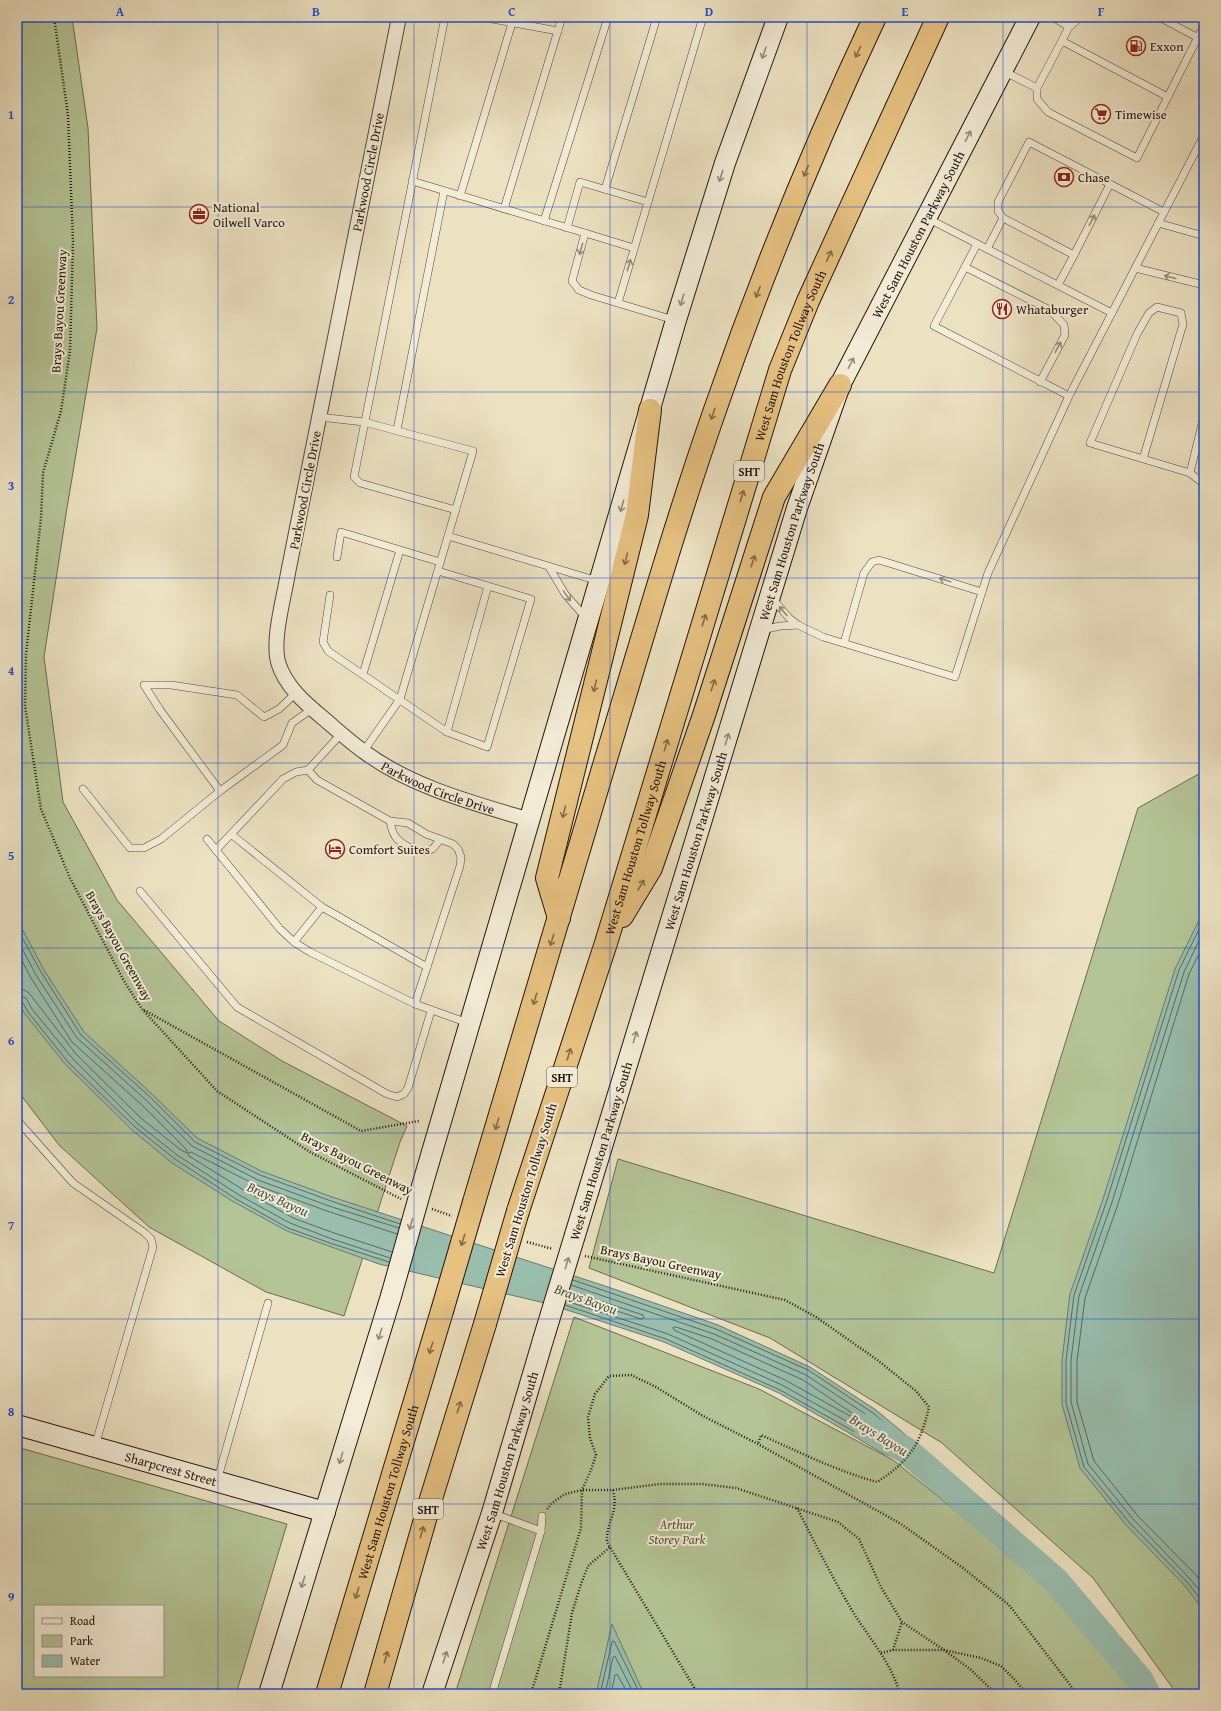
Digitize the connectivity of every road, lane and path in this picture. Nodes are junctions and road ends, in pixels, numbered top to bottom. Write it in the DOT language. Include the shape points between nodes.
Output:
graph roads {
  1 [pos="54,17"];
  2 [pos="399,17"];
  3 [pos="445,17"];
  4 [pos="481,17"];
  5 [pos="562,17"];
  6 [pos="608,17"];
  7 [pos="657,17"];
  8 [pos="703,17"];
  9 [pos="778,17"];
  10 [pos="875,17"];
  11 [pos="938,17"];
  12 [pos="1030,17"];
  13 [pos="1053,17"];
  14 [pos="1081,17"];
  15 [pos="1159,17"];
  16 [pos="512,23"];
  17 [pos="1204,25"];
  18 [pos="1069,27"];
  19 [pos="558,31"];
  20 [pos="1201,39"];
  21 [pos="1062,40"];
  22 [pos="1002,70"];
  23 [pos="1037,88"];
  24 [pos="1168,97"];
  25 [pos="1204,135"];
  26 [pos="412,181"];
  27 [pos="1110,184"];
  28 [pos="605,190"];
  29 [pos="444,191"];
  30 [pos="460,196"];
  31 [pos="648,202"];
  32 [pos="504,209"];
  33 [pos="1164,212"];
  34 [pos="926,217"];
  35 [pos="1003,218"];
  36 [pos="544,221"];
  37 [pos="1158,223"];
  38 [pos="567,228"];
  39 [pos="585,233"];
  40 [pos="1204,236"];
  41 [pos="977,244"];
  42 [pos="634,248"];
  43 [pos="987,249"];
  44 [pos="1074,255"];
  45 [pos="965,267"];
  46 [pos="1135,268"];
  47 [pos="1058,285"];
  48 [pos="1204,285"];
  49 [pos="618,303"];
  50 [pos="1112,313"];
  51 [pos="676,320"];
  52 [pos="1040,382"];
  53 [pos="840,385"];
  54 [pos="1069,396"];
  55 [pos="650,410"];
  56 [pos="1204,416"];
  57 [pos="319,417"];
  58 [pos="364,422"];
  59 [pos="397,430"];
  60 [pos="1143,459"];
  61 [pos="1190,473"];
  62 [pos="1204,484"];
  63 [pos="456,510"];
  64 [pos="448,536"];
  65 [pos="400,550"];
  66 [pos="337,557"];
  67 [pos="440,562"];
  68 [pos="549,567"];
  69 [pos="438,571"];
  70 [pos="600,582"];
  71 [pos="488,586"];
  72 [pos="982,592"];
  73 [pos="330,595"];
  74 [pos="770,596"];
  75 [pos="588,621"];
  76 [pos="798,625"];
  77 [pos="760,630"];
  78 [pos="844,643"];
  79 [pos="363,674"];
  80 [pos="296,693"];
  81 [pos="400,699"];
  82 [pos="312,709"];
  83 [pos="447,732"];
  84 [pos="341,734"];
  85 [pos="363,752"];
  86 [pos="308,770"];
  87 [pos="82,789"];
  88 [pos="220,791"];
  89 [pos="530,820"];
  90 [pos="390,821"];
  91 [pos="231,834"];
  92 [pos="207,839"];
  93 [pos="440,839"];
  94 [pos="216,850"];
  95 [pos="140,891"];
  96 [pos="322,907"];
  97 [pos="559,918"];
  98 [pos="294,942"];
  99 [pos="606,943"];
  100 [pos="427,967"];
  101 [pos="415,1004"];
  102 [pos="142,1009"];
  103 [pos="431,1011"];
  104 [pos="470,1024"];
  105 [pos="17,1120"];
  106 [pos="420,1121"];
  107 [pos="404,1200"];
  108 [pos="426,1207"];
  109 [pos="456,1217"];
  110 [pos="522,1240"];
  111 [pos="560,1250"];
  112 [pos="584,1255"];
  113 [pos="268,1303"];
  114 [pos="17,1424"];
  115 [pos="758,1444"];
  116 [pos="95,1447"];
  117 [pos="217,1482"];
  118 [pos="582,1490"];
  119 [pos="613,1490"];
  120 [pos="797,1508"];
  121 [pos="325,1512"];
  122 [pos="492,1513"];
  123 [pos="542,1516"];
  124 [pos="541,1531"];
  125 [pos="610,1547"];
  126 [pos="902,1622"];
  127 [pos="893,1650"];
  128 [pos="944,1650"];
  129 [pos="881,1653"];
  130 [pos="995,1693"];
  131 [pos="269,1694"];
  132 [pos="327,1694"];
  133 [pos="375,1694"];
  134 [pos="432,1694"];
  135 [pos="492,1694"];
  136 [pos="531,1694"];
  137 [pos="559,1694"];
  138 [pos="698,1694"];
  139 [pos="900,1694"];
  140 [pos="1027,1694"];
  141 [pos="1077,1694"];
  1 -- 102 [label="path, Brays Bayou Greenway" via="68,115 73,241 70,350 61,411 43,473 41,518 26,654 26,706 41,809 70,878 124,981"];
  2 -- 57 [label="street, Parkwood Circle Drive"];
  3 -- 26 [label="lane"];
  4 -- 16 [label="lane"];
  5 -- 19 [label="lane"];
  6 -- 36 [label="lane"];
  7 -- 28 [label="lane"];
  8 -- 31 [label="lane"];
  9 -- 51 [label="main road, one-way" via="725,163"];
  10 -- 97 [label="highway, West Sam Houston Tollway South, one-way" via="787,217 723,387 664,567"];
  99 -- 11 [label="highway, West Sam Houston Tollway South / SHT, one-way" via="780,370 808,300"];
  12 -- 22 [label="main road, West Sam Houston Parkway South"];
  13 -- 18 [label="lane"];
  14 -- 18 [label="lane"];
  15 -- 20 [label="lane"];
  16 -- 19 [label="lane"];
  16 -- 30 [label="lane"];
  17 -- 20 [label="lane"];
  18 -- 21 [label="lane"];
  19 -- 32 [label="lane"];
  20 -- 24 [label="lane"];
  21 -- 23 [label="lane"];
  21 -- 24 [label="lane"];
  22 -- 23 [label="lane"];
  34 -- 22 [label="main road, West Sam Houston Parkway South, one-way"];
  23 -- 24 [label="lane" via="1037,99 1048,112 1137,158"];
  25 -- 33 [label="lane"];
  26 -- 29 [label="lane"];
  26 -- 58 [label="lane"];
  27 -- 33 [label="lane"];
  27 -- 35 [label="lane" via="1029,142 998,202 998,211"];
  44 -- 27 [label="lane, one-way"];
  28 -- 31 [label="lane"];
  28 -- 38 [label="lane" via="580,182"];
  29 -- 30 [label="lane"];
  29 -- 59 [label="lane"];
  30 -- 32 [label="lane"];
  31 -- 42 [label="lane"];
  32 -- 36 [label="lane"];
  33 -- 37 [label="lane"];
  34 -- 41 [label="lane"];
  53 -- 34 [label="main road, West Sam Houston Parkway South, one-way"];
  35 -- 43 [label="lane"];
  35 -- 44 [label="lane"];
  36 -- 38 [label="lane"];
  37 -- 40 [label="lane"];
  37 -- 46 [label="lane"];
  38 -- 39 [label="lane"];
  39 -- 42 [label="lane"];
  39 -- 49 [label="lane, one-way" via="572,282 579,290"];
  41 -- 43 [label="lane"];
  41 -- 45 [label="lane"];
  49 -- 42 [label="lane, one-way"];
  43 -- 47 [label="lane"];
  44 -- 47 [label="lane"];
  52 -- 45 [label="lane, one-way" via="1065,335 1064,325 1050,310"];
  45 -- 52 [label="lane" via="934,326"];
  48 -- 46 [label="lane, one-way"];
  46 -- 50 [label="lane"];
  47 -- 50 [label="lane"];
  49 -- 51 [label="lane"];
  50 -- 54 [label="lane"];
  51 -- 55 [label="main road"];
  52 -- 54 [label="lane"];
  53 -- 74 [label="main road, West Sam Houston Parkway South" via="797,508"];
  99 -- 53 [label="highway, one-way" via="651,868 704,715 774,497"];
  54 -- 72 [label="lane" via="988,573"];
  55 -- 70 [label="main road, one-way"];
  55 -- 97 [label="highway, one-way" via="637,515 547,878"];
  56 -- 61 [label="lane"];
  57 -- 58 [label="lane"];
  57 -- 80 [label="street, Parkwood Circle Drive" via="276,646 278,663"];
  58 -- 59 [label="lane"];
  58 -- 63 [label="lane" via="354,477 360,483"];
  59 -- 63 [label="lane" via="473,451"];
  60 -- 60 [label="lane" via="1183,324 1181,313 1158,307 1149,313 1137,334 1090,443"];
  60 -- 61 [label="lane"];
  61 -- 62 [label="lane"];
  63 -- 64 [label="lane"];
  64 -- 67 [label="lane"];
  64 -- 68 [label="lane"];
  65 -- 66 [label="lane" via="341,532"];
  65 -- 67 [label="lane"];
  65 -- 79 [label="lane"];
  67 -- 69 [label="lane"];
  68 -- 70 [label="lane"];
  68 -- 75 [label="lane, one-way" via="565,594"];
  69 -- 71 [label="lane"];
  69 -- 81 [label="lane"];
  70 -- 75 [label="main road"];
  71 -- 83 [label="lane"];
  71 -- 83 [label="lane" via="531,599 488,747"];
  72 -- 78 [label="lane, one-way" via="879,560 872,562 864,573"];
  72 -- 78 [label="lane" via="955,677"];
  73 -- 79 [label="lane" via="323,642 328,651"];
  76 -- 74 [label="lane, one-way"];
  74 -- 77 [label="main road, West Sam Houston Parkway South"];
  75 -- 89 [label="main road"];
  76 -- 77 [label="lane"];
  76 -- 78 [label="lane" via="823,637"];
  122 -- 77 [label="main road, West Sam Houston Parkway South, one-way, bridge"];
  79 -- 81 [label="lane"];
  80 -- 82 [label="street, Parkwood Circle Drive"];
  80 -- 88 [label="lane" via="279,709 264,717 237,695 171,685 144,684 160,710"];
  81 -- 83 [label="lane"];
  81 -- 85 [label="lane"];
  82 -- 84 [label="street, Parkwood Circle Drive"];
  82 -- 88 [label="lane" via="292,723 283,745"];
  84 -- 85 [label="street, Parkwood Circle Drive"];
  84 -- 86 [label="lane"];
  85 -- 89 [label="street, Parkwood Circle Drive" via="416,781 456,797"];
  86 -- 90 [label="lane" via="318,780"];
  86 -- 91 [label="lane" via="296,772 284,779"];
  87 -- 88 [label="lane" via="130,848 144,848 161,839"];
  89 -- 104 [label="main road"];
  90 -- 93 [label="lane" via="408,823"];
  90 -- 93 [label="lane" via="394,836 417,850 426,852 433,849"];
  91 -- 94 [label="lane"];
  91 -- 96 [label="lane"];
  92 -- 94 [label="lane"];
  93 -- 100 [label="lane" via="453,844 461,856"];
  94 -- 98 [label="lane" via="280,929"];
  95 -- 103 [label="lane" via="238,1007 387,1094 397,1097 404,1094 408,1088"];
  96 -- 98 [label="lane"];
  96 -- 100 [label="lane"];
  97 -- 132 [label="highway, West Sam Houston Tollway South, one-way, bridge"];
  98 -- 101 [label="lane"];
  133 -- 99 [label="highway, West Sam Houston Tollway South / SHT, one-way, bridge" via="518,1211"];
  100 -- 101 [label="lane"];
  101 -- 103 [label="lane"];
  102 -- 106 [label="path" via="361,1131"];
  102 -- 107 [label="path, Brays Bayou Greenway" via="217,1092 310,1152"];
  103 -- 104 [label="lane"];
  104 -- 121 [label="main road, one-way, bridge"];
  105 -- 116 [label="lane" via="73,1183 145,1233 151,1239 153,1247"];
  108 -- 109 [label="path"];
  110 -- 111 [label="path"];
  112 -- 115 [label="path, Brays Bayou Greenway" via="785,1300 816,1317 876,1359 916,1391 929,1408 919,1440 902,1464 877,1482 819,1461 761,1435"];
  113 -- 117 [label="lane"];
  114 -- 116 [label="main road, Sharpcrest Street"];
  115 -- 118 [label="path" via="631,1375 609,1376 595,1394 588,1417 590,1438 596,1455"];
  115 -- 141 [label="path" via="901,1524 963,1568 1009,1605"];
  116 -- 117 [label="main road, Sharpcrest Street"];
  117 -- 121 [label="main road, Sharpcrest Street"];
  118 -- 119 [label="path"];
  118 -- 123 [label="path" via="565,1494 552,1503"];
  118 -- 136 [label="path" via="581,1528"];
  119 -- 120 [label="path" via="660,1484 702,1484 736,1488"];
  119 -- 125 [label="path" via="616,1499 614,1515 607,1533"];
  120 -- 126 [label="path" via="838,1522 859,1539"];
  120 -- 129 [label="path" via="851,1608"];
  121 -- 131 [label="main road, one-way"];
  122 -- 124 [label="lane"];
  134 -- 122 [label="main road, West Sam Houston Parkway South, one-way"];
  123 -- 124 [label="lane"];
  124 -- 135 [label="lane"];
  125 -- 137 [label="path" via="588,1566 581,1584 572,1613"];
  125 -- 138 [label="path"];
  126 -- 127 [label="path"];
  126 -- 128 [label="path"];
  127 -- 128 [label="path"];
  127 -- 129 [label="path"];
  128 -- 130 [label="path" via="970,1669"];
  128 -- 140 [label="path" via="981,1658 1000,1666"];
  129 -- 139 [label="path" via="897,1682"];
}
